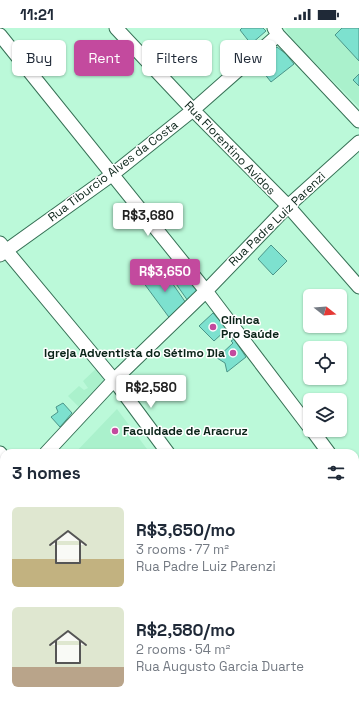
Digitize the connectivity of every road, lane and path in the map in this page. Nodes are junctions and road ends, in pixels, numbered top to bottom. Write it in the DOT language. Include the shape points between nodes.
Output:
graph roads {
  1 [pos="116,28"];
  2 [pos="276,31"];
  3 [pos="0,35"];
  4 [pos="193,110"];
  5 [pos="359,121"];
  6 [pos="359,142"];
  7 [pos="113,174"];
  8 [pos="288,206"];
  9 [pos="2,250"];
  10 [pos="359,287"];
  11 [pos="206,291"];
  12 [pos="114,380"];
  13 [pos="303,418"];
  14 [pos="317,437"];
  15 [pos="50,449"];
  16 [pos="165,449"];
  17 [pos="326,449"];
  1 -- 4 [label="street, Rua Florentino Avidos"];
  2 -- 4 [label="street, Rua Tiburcio Alves da Costa"];
  2 -- 5 [label="street"];
  3 -- 7 [label="street"];
  4 -- 7 [label="street, Rua Tiburcio Alves da Costa"];
  4 -- 8 [label="street, Rua Florentino Avidos"];
  6 -- 8 [label="street, Rua Padre Luiz Parenzi"];
  7 -- 9 [label="street, Rua Tiburcio Alves da Costa"];
  7 -- 11 [label="street"];
  8 -- 10 [label="street, Rua Florentino Avidos"];
  8 -- 11 [label="street, Rua Padre Luiz Parenzi"];
  9 -- 12 [label="street"];
  11 -- 12 [label="street, Rua Padre Luiz Parenzi"];
  11 -- 13 [label="street"];
  12 -- 15 [label="street, Rua Padre Luiz Parenzi"];
  12 -- 16 [label="street"];
  14 -- 17 [label="street"];
}
